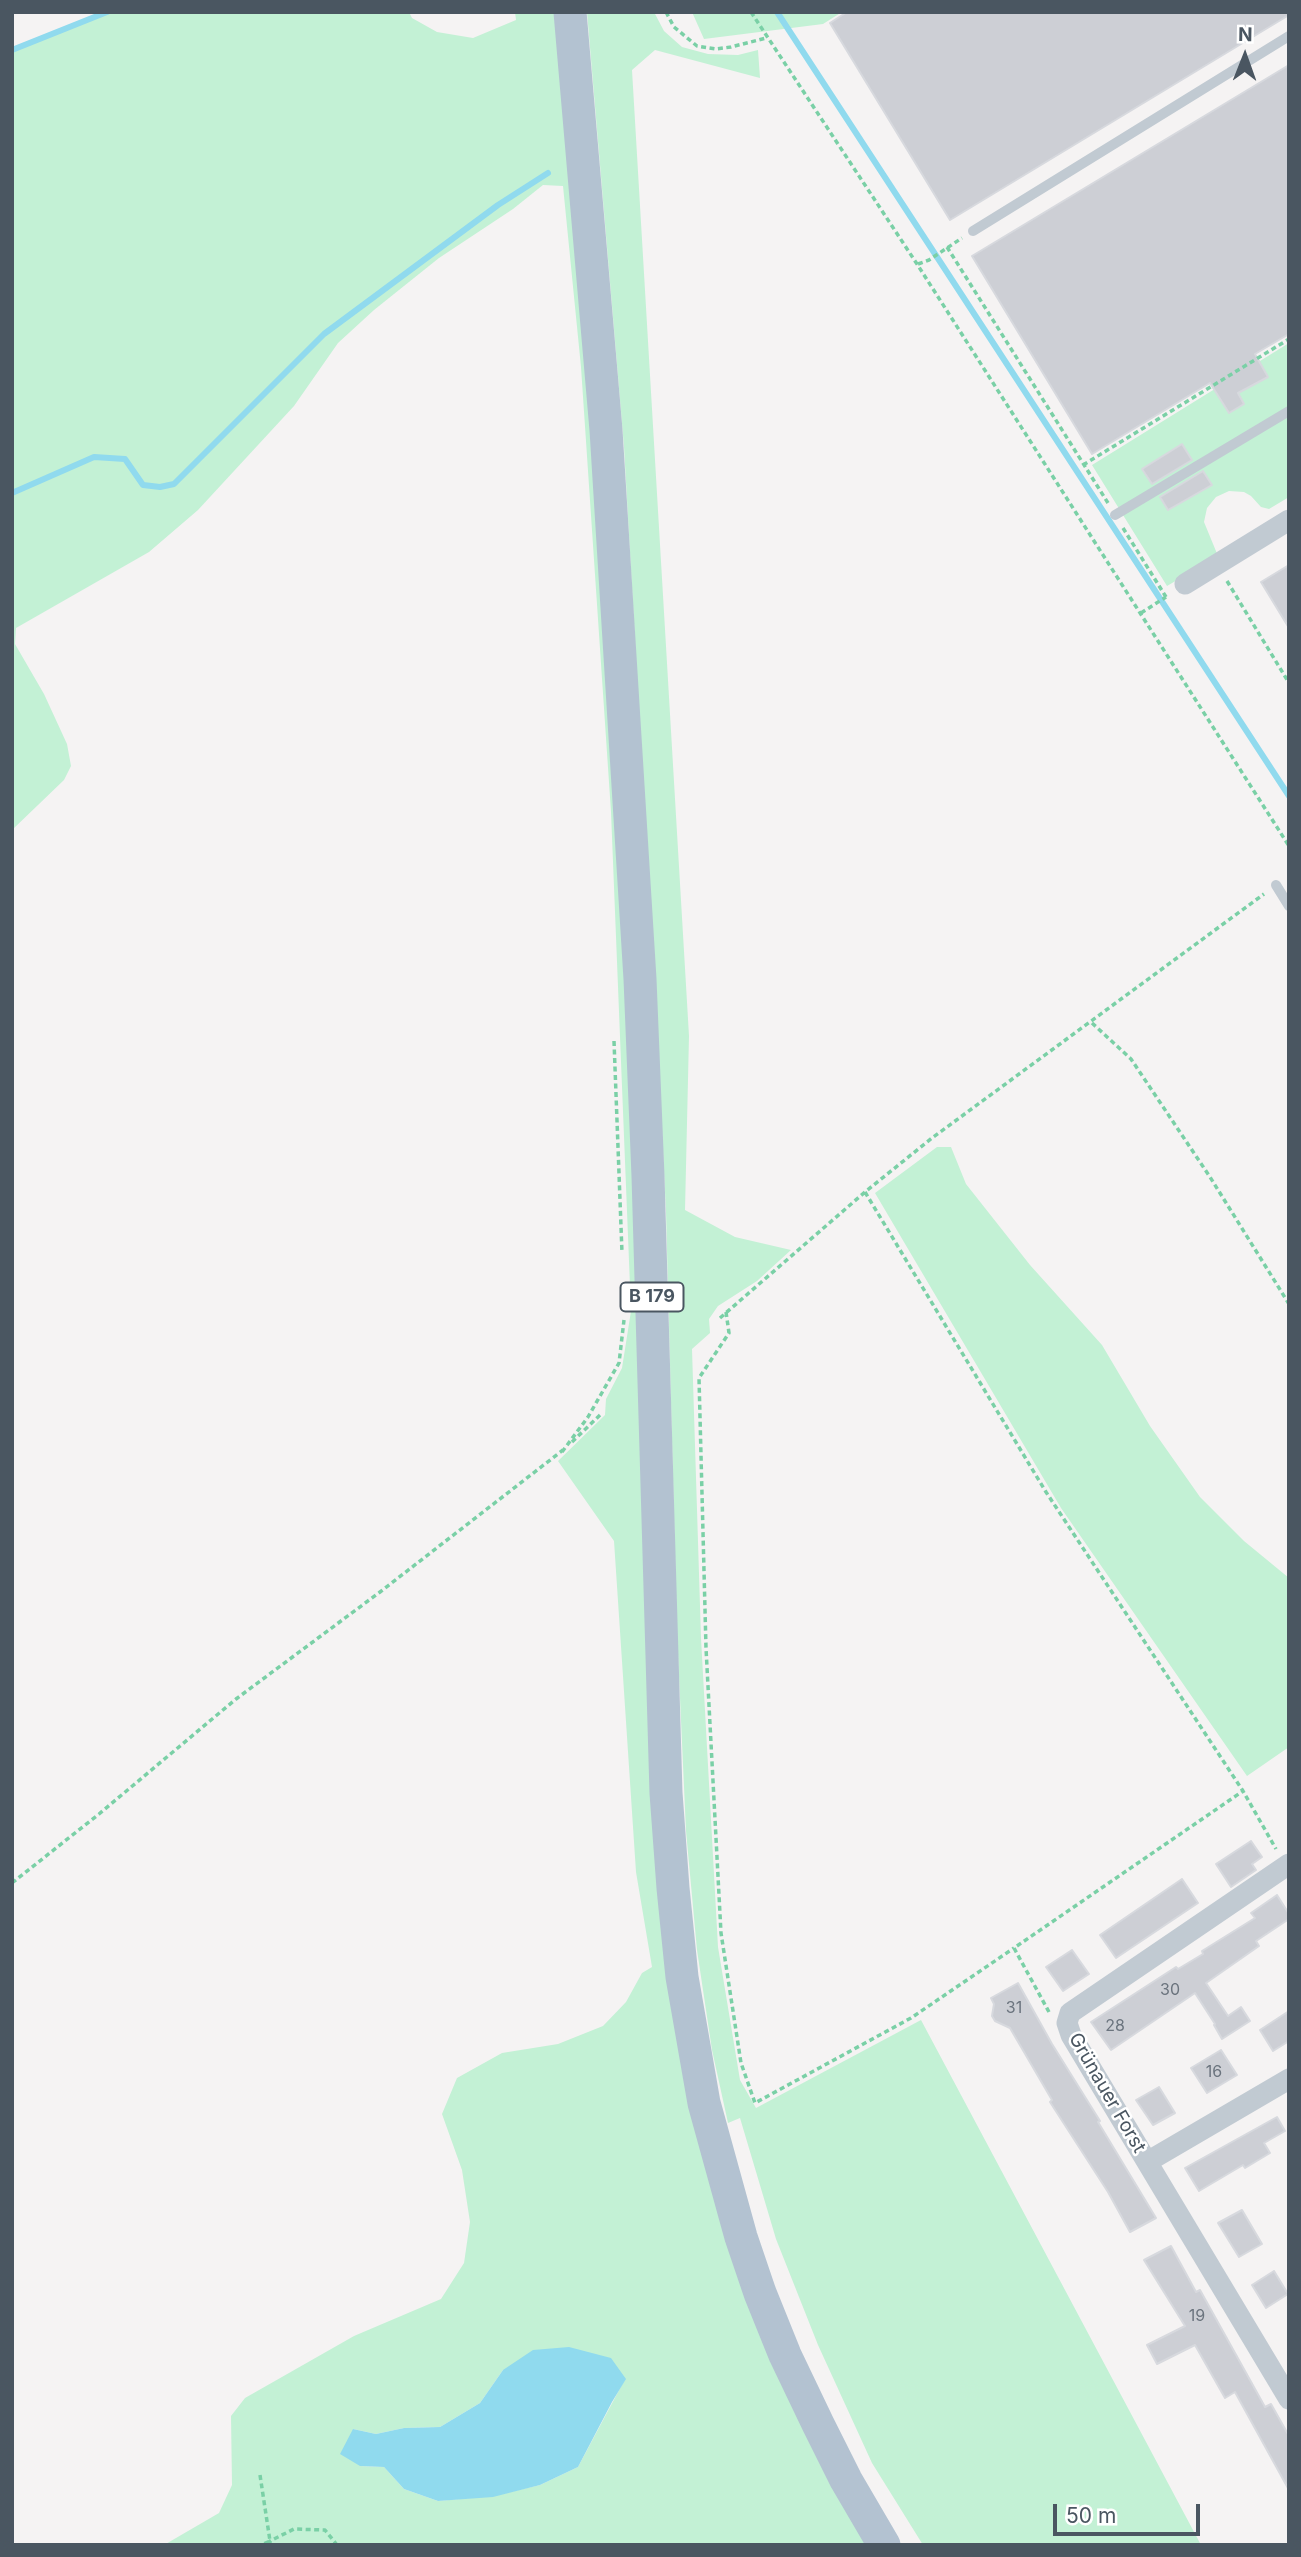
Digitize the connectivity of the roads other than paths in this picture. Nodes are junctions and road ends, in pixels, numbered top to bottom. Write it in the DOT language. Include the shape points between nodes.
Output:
graph roads {
  1 [pos="570,12"];
  2 [pos="1289,36"];
  3 [pos="973,232"];
  4 [pos="1289,411"];
  5 [pos="1115,515"];
  6 [pos="1289,520"];
  7 [pos="1185,584"];
  8 [pos="1276,885"];
  9 [pos="1289,906"];
  10 [pos="1287,1865"];
  11 [pos="1289,2079"];
  12 [pos="1147,2162"];
  13 [pos="1289,2399"];
  14 [pos="884,2545"];
  1 -- 14 [label="main road, B 179" via="606,430 640,979 666,1793 682,1977 704,2103 757,2282 818,2424"];
  2 -- 3 [label="lane"];
  4 -- 5 [label="lane"];
  6 -- 7 [label="street"];
  8 -- 9 [label="lane"];
  10 -- 12 [label="street, Grünauer Forst" via="1070,2013 1071,2035"];
  11 -- 12 [label="street"];
  12 -- 13 [label="street, Grünauer Forst"];
}
